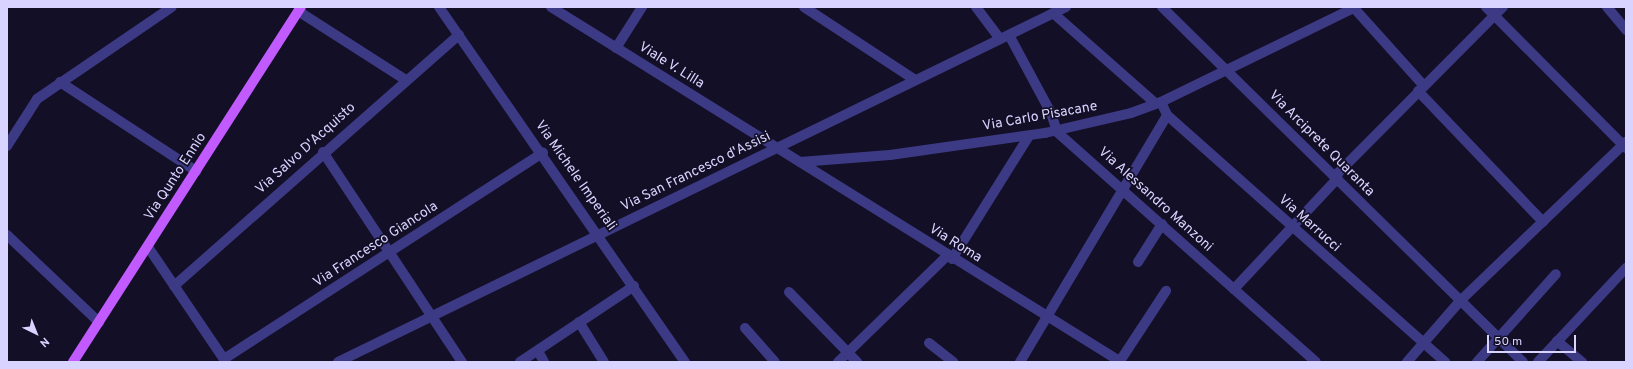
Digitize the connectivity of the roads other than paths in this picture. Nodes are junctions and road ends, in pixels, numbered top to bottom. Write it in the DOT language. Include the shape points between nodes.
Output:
graph roads {
  1 [pos="172,7"];
  2 [pos="439,7"];
  3 [pos="551,7"];
  4 [pos="642,7"];
  5 [pos="804,7"];
  6 [pos="976,7"];
  7 [pos="1066,7"];
  8 [pos="1162,7"];
  9 [pos="1486,7"];
  10 [pos="1503,7"];
  11 [pos="1607,7"];
  12 [pos="1355,8"];
  13 [pos="299,9"];
  14 [pos="1053,13"];
  15 [pos="1494,16"];
  16 [pos="1626,30"];
  17 [pos="459,35"];
  18 [pos="1004,37"];
  19 [pos="616,48"];
  20 [pos="1228,71"];
  21 [pos="406,80"];
  22 [pos="915,80"];
  23 [pos="60,82"];
  24 [pos="1420,88"];
  25 [pos="1158,103"];
  26 [pos="1167,115"];
  27 [pos="1057,132"];
  28 [pos="1029,136"];
  29 [pos="1625,145"];
  30 [pos="7,146"];
  31 [pos="776,148"];
  32 [pos="323,152"];
  33 [pos="543,154"];
  34 [pos="800,162"];
  35 [pos="196,171"];
  36 [pos="1337,179"];
  37 [pos="1123,189"];
  38 [pos="1543,222"];
  39 [pos="1162,224"];
  40 [pos="1292,228"];
  41 [pos="7,235"];
  42 [pos="598,235"];
  43 [pos="148,247"];
  44 [pos="392,252"];
  45 [pos="950,257"];
  46 [pos="1138,262"];
  47 [pos="1626,268"];
  48 [pos="1556,274"];
  49 [pos="174,286"];
  50 [pos="634,286"];
  51 [pos="1234,289"];
  52 [pos="1166,291"];
  53 [pos="789,292"];
  54 [pos="1460,301"];
  55 [pos="432,315"];
  56 [pos="1047,317"];
  57 [pos="99,322"];
  58 [pos="579,322"];
  59 [pos="746,328"];
  60 [pos="1498,337"];
  61 [pos="1557,341"];
  62 [pos="929,343"];
  63 [pos="1423,343"];
  64 [pos="538,351"];
  65 [pos="848,352"];
  66 [pos="1106,358"];
  67 [pos="225,360"];
  68 [pos="74,362"];
  69 [pos="338,362"];
  70 [pos="462,362"];
  71 [pos="520,362"];
  72 [pos="544,362"];
  73 [pos="604,362"];
  74 [pos="685,362"];
  75 [pos="775,362"];
  76 [pos="838,362"];
  77 [pos="857,362"];
  78 [pos="953,362"];
  79 [pos="1020,362"];
  80 [pos="1120,362"];
  81 [pos="1315,362"];
  82 [pos="1407,362"];
  83 [pos="1445,362"];
  84 [pos="1477,362"];
  85 [pos="1523,362"];
  86 [pos="1538,362"];
  87 [pos="1582,362"];
  1 -- 23 [label="street"];
  2 -- 17 [label="street, Via Michele Imperiali"];
  3 -- 19 [label="street, Viale V. Lilla"];
  4 -- 19 [label="street"];
  5 -- 22 [label="street"];
  6 -- 18 [label="street"];
  7 -- 14 [label="street, Via San Francesco d'Assisi"];
  8 -- 20 [label="street, Via Arciprete Quaranta"];
  9 -- 15 [label="street"];
  10 -- 15 [label="street"];
  11 -- 16 [label="street"];
  12 -- 20 [label="street, Via Carlo Pisacane"];
  12 -- 24 [label="street"];
  13 -- 21 [label="street"];
  13 -- 35 [label="main road, Via Qunto Ennio"];
  14 -- 18 [label="street, Via San Francesco d'Assisi"];
  14 -- 25 [label="street, Via Marrucci"];
  15 -- 24 [label="street"];
  15 -- 29 [label="street"];
  17 -- 21 [label="street, Via Salvo D'Acquisto"];
  17 -- 33 [label="street, Via Michele Imperiali"];
  18 -- 22 [label="street, Via San Francesco d'Assisi"];
  18 -- 27 [label="street" via="1051,112"];
  19 -- 31 [label="street, Viale V. Lilla"];
  20 -- 25 [label="street, Via Carlo Pisacane"];
  20 -- 36 [label="street, Via Arciprete Quaranta"];
  21 -- 32 [label="street, Via Salvo D'Acquisto"];
  22 -- 31 [label="street, Via San Francesco d'Assisi"];
  23 -- 30 [label="street" via="37,99"];
  23 -- 35 [label="street"];
  24 -- 36 [label="street" via="1338,173"];
  24 -- 38 [label="street"];
  25 -- 26 [label="street, Via Marrucci"];
  25 -- 27 [label="street, Via Carlo Pisacane"];
  26 -- 37 [label="street"];
  26 -- 40 [label="street, Via Marrucci"];
  27 -- 28 [label="street, Via Carlo Pisacane"];
  27 -- 37 [label="street, Via Alessandro Manzoni"];
  28 -- 34 [label="street, Via Carlo Pisacane"];
  28 -- 45 [label="street"];
  29 -- 38 [label="street"];
  31 -- 34 [label="street, Via Roma"];
  31 -- 42 [label="street, Via San Francesco d'Assisi"];
  32 -- 44 [label="street"];
  32 -- 49 [label="street, Via Salvo D'Acquisto"];
  33 -- 42 [label="street, Via Michele Imperiali"];
  33 -- 44 [label="street, Via Francesco Giancola"];
  34 -- 45 [label="street, Via Roma"];
  35 -- 43 [label="main road, Via Qunto Ennio"];
  36 -- 40 [label="street"];
  36 -- 54 [label="street, Via Arciprete Quaranta"];
  37 -- 39 [label="street, Via Alessandro Manzoni"];
  37 -- 56 [label="street"];
  38 -- 54 [label="street"];
  39 -- 46 [label="street"];
  39 -- 51 [label="street, Via Alessandro Manzoni"];
  40 -- 51 [label="street"];
  40 -- 63 [label="street, Via Marrucci"];
  41 -- 57 [label="street"];
  42 -- 50 [label="street, Via Michele Imperiali"];
  42 -- 55 [label="street, Via San Francesco d'Assisi"];
  43 -- 49 [label="street"];
  43 -- 57 [label="main road, Via Qunto Ennio"];
  44 -- 55 [label="street"];
  44 -- 67 [label="street, Via Francesco Giancola"];
  45 -- 56 [label="street, Via Roma"];
  45 -- 65 [label="street"];
  47 -- 61 [label="street"];
  48 -- 60 [label="street"];
  49 -- 67 [label="street"];
  50 -- 58 [label="street"];
  50 -- 74 [label="street, Via Michele Imperiali"];
  51 -- 81 [label="street, Via Alessandro Manzoni"];
  52 -- 80 [label="street"];
  53 -- 65 [label="street"];
  54 -- 60 [label="street, Via Arciprete Quaranta"];
  54 -- 63 [label="street"];
  55 -- 69 [label="street, Via San Francesco d'Assisi"];
  55 -- 70 [label="street"];
  56 -- 66 [label="street, Via Roma"];
  56 -- 79 [label="street"];
  57 -- 68 [label="main road, Via Qunto Ennio"];
  58 -- 64 [label="street"];
  58 -- 73 [label="street"];
  59 -- 75 [label="street"];
  60 -- 84 [label="street"];
  60 -- 85 [label="street, Via Arciprete Quaranta"];
  61 -- 86 [label="street"];
  61 -- 87 [label="street"];
  62 -- 78 [label="street"];
  63 -- 82 [label="street"];
  63 -- 83 [label="street, Via Marrucci"];
  64 -- 71 [label="street"];
  64 -- 72 [label="street"];
  65 -- 76 [label="street"];
  65 -- 77 [label="street"];
  66 -- 80 [label="street, Via Roma"];
}
